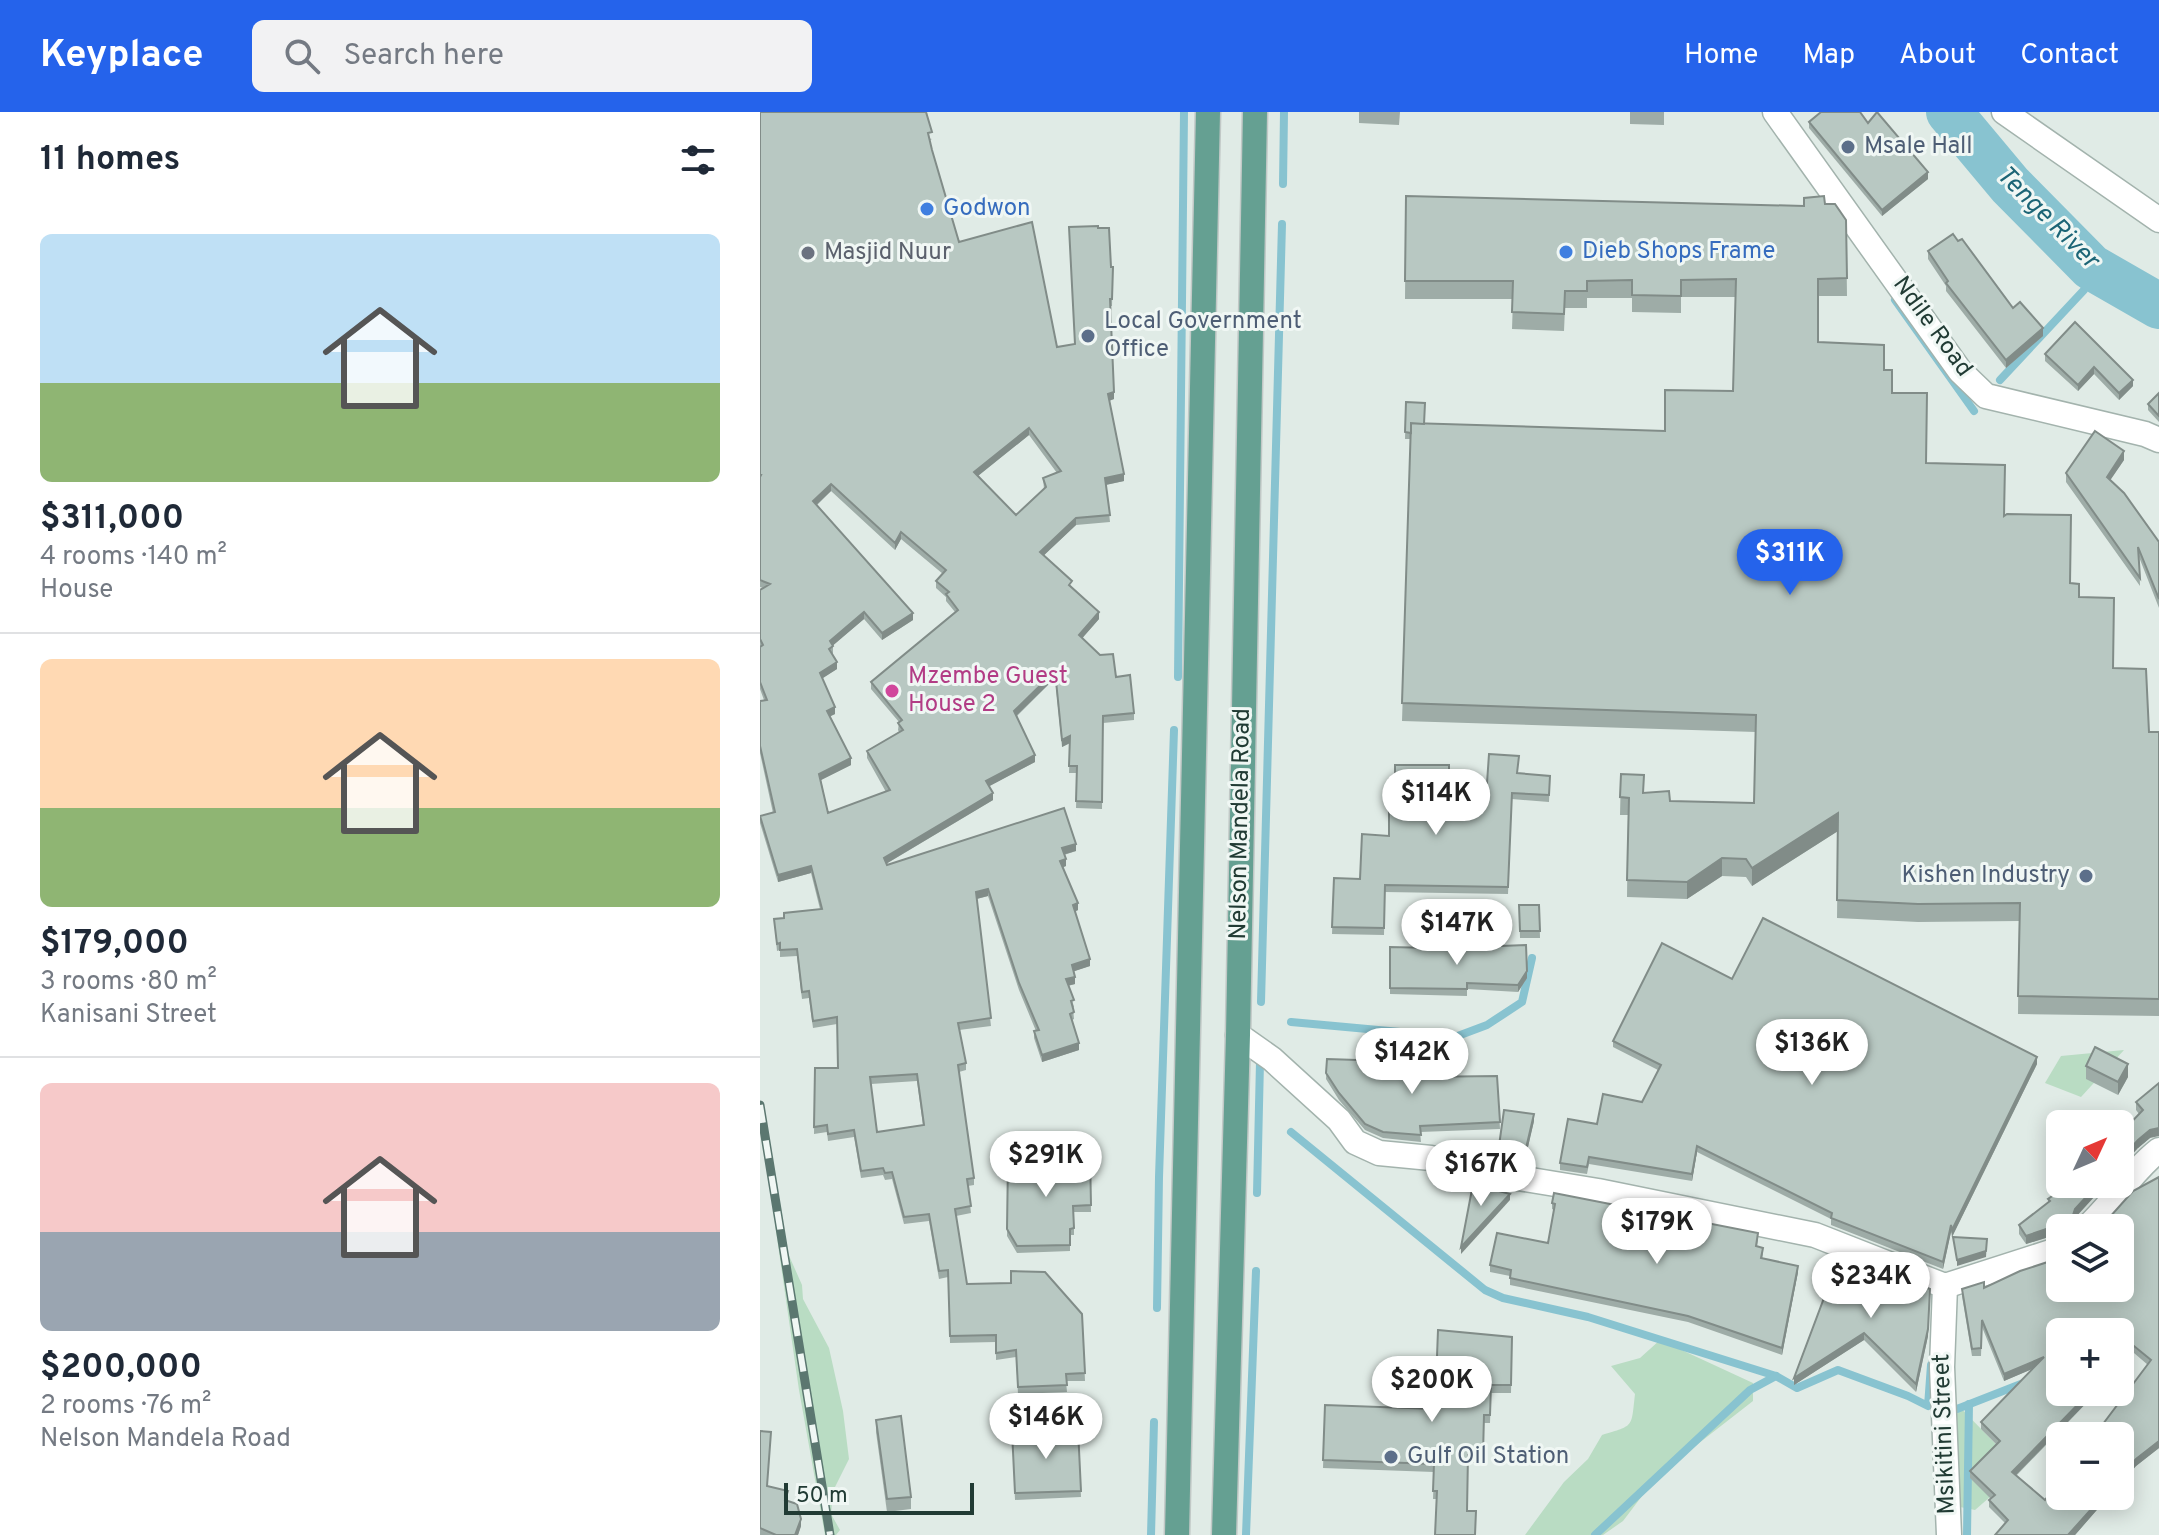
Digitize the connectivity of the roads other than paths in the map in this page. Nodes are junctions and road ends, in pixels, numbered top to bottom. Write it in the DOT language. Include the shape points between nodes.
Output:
graph roads {
  1 [pos="1208,112"];
  2 [pos="1255,112"];
  3 [pos="1775,112"];
  4 [pos="2004,112"];
  5 [pos="2159,220"];
  6 [pos="2159,440"];
  7 [pos="1238,1035"];
  8 [pos="2159,1150"];
  9 [pos="2098,1214"];
  10 [pos="2046,1254"];
  11 [pos="1945,1286"];
  12 [pos="1177,1535"];
  13 [pos="1224,1535"];
  14 [pos="1949,1535"];
  1 -- 12 [label="main road, Nelson Mandela Road"];
  2 -- 7 [label="main road, Nelson Mandela Road"];
  3 -- 6 [label="street, Ndile Road" via="1960,371 1986,396"];
  4 -- 5 [label="street"];
  7 -- 11 [label="street" via="1339,1120 1355,1142 1379,1153 1431,1158 1815,1235"];
  7 -- 13 [label="main road, Nelson Mandela Road"];
  8 -- 9 [label="street"];
  10 -- 11 [label="street"];
  11 -- 14 [label="street, Msikitini Street" via="1942,1367"];
}
